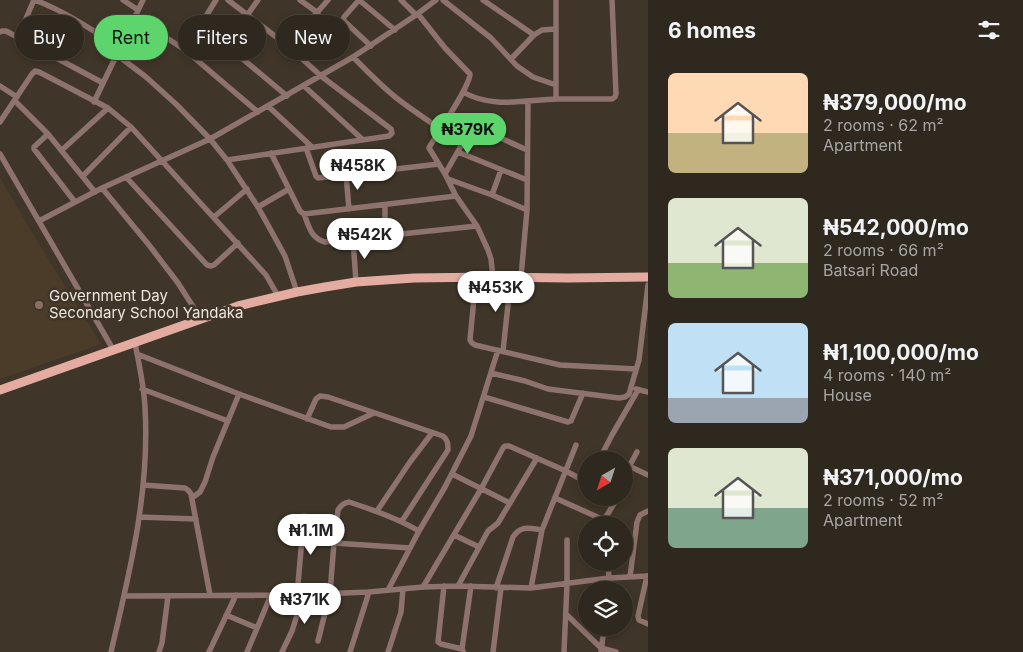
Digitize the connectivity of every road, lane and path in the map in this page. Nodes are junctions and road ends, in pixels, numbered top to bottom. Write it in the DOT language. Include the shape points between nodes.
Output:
graph roads {
  1 [pos="34,0"];
  2 [pos="123,0"];
  3 [pos="143,0"];
  4 [pos="216,0"];
  5 [pos="228,0"];
  6 [pos="258,0"];
  7 [pos="300,0"];
  8 [pos="328,0"];
  9 [pos="360,0"];
  10 [pos="401,0"];
  11 [pos="436,0"];
  12 [pos="443,0"];
  13 [pos="483,0"];
  14 [pos="556,0"];
  15 [pos="612,0"];
  16 [pos="138,10"];
  17 [pos="318,13"];
  18 [pos="248,14"];
  19 [pos="417,14"];
  20 [pos="28,15"];
  21 [pos="136,15"];
  22 [pos="207,15"];
  23 [pos="556,29"];
  24 [pos="395,30"];
  25 [pos="0,32"];
  26 [pos="94,32"];
  27 [pos="534,35"];
  28 [pos="15,36"];
  29 [pos="276,36"];
  30 [pos="372,46"];
  31 [pos="353,57"];
  32 [pos="511,59"];
  33 [pos="60,60"];
  34 [pos="114,60"];
  35 [pos="128,60"];
  36 [pos="197,60"];
  37 [pos="244,60"];
  38 [pos="303,60"];
  39 [pos="321,76"];
  40 [pos="103,83"];
  41 [pos="556,85"];
  42 [pos="0,86"];
  43 [pos="304,86"];
  44 [pos="463,92"];
  45 [pos="287,96"];
  46 [pos="16,99"];
  47 [pos="556,99"];
  48 [pos="528,101"];
  49 [pos="94,102"];
  50 [pos="268,106"];
  51 [pos="108,108"];
  52 [pos="258,112"];
  53 [pos="450,115"];
  54 [pos="0,122"];
  55 [pos="473,125"];
  56 [pos="131,127"];
  57 [pos="441,128"];
  58 [pos="48,134"];
  59 [pos="210,139"];
  60 [pos="362,139"];
  61 [pos="462,145"];
  62 [pos="309,148"];
  63 [pos="62,150"];
  64 [pos="528,150"];
  65 [pos="458,152"];
  66 [pos="272,153"];
  67 [pos="0,154"];
  68 [pos="227,160"];
  69 [pos="162,161"];
  70 [pos="439,164"];
  71 [pos="501,170"];
  72 [pos="346,175"];
  73 [pos="83,176"];
  74 [pos="447,176"];
  75 [pos="126,177"];
  76 [pos="527,180"];
  77 [pos="102,188"];
  78 [pos="247,189"];
  79 [pos="290,189"];
  80 [pos="95,192"];
  81 [pos="492,195"];
  82 [pos="456,196"];
  83 [pos="75,202"];
  84 [pos="385,205"];
  85 [pos="258,207"];
  86 [pos="349,209"];
  87 [pos="527,210"];
  88 [pos="304,214"];
  89 [pos="214,217"];
  90 [pos="39,221"];
  91 [pos="477,226"];
  92 [pos="385,236"];
  93 [pos="353,239"];
  94 [pos="238,243"];
  95 [pos="493,276"];
  96 [pos="476,277"];
  97 [pos="511,277"];
  98 [pos="521,277"];
  99 [pos="648,277"];
  100 [pos="356,282"];
  101 [pos="648,285"];
  102 [pos="297,292"];
  103 [pos="278,296"];
  104 [pos="201,319"];
  105 [pos="135,343"];
  106 [pos="114,351"];
  107 [pos="500,351"];
  108 [pos="137,354"];
  109 [pos="636,369"];
  110 [pos="491,373"];
  111 [pos="630,387"];
  112 [pos="142,389"];
  113 [pos="0,390"];
  114 [pos="638,390"];
  115 [pos="648,392"];
  116 [pos="583,393"];
  117 [pos="239,394"];
  118 [pos="484,397"];
  119 [pos="374,413"];
  120 [pos="307,419"];
  121 [pos="228,421"];
  122 [pos="432,432"];
  123 [pos="576,446"];
  124 [pos="604,451"];
  125 [pos="637,452"];
  126 [pos="537,458"];
  127 [pos="633,459"];
  128 [pos="633,468"];
  129 [pos="566,471"];
  130 [pos="452,474"];
  131 [pos="648,475"];
  132 [pos="578,478"];
  133 [pos="143,485"];
  134 [pos="481,489"];
  135 [pos="192,498"];
  136 [pos="555,498"];
  137 [pos="510,503"];
  138 [pos="377,511"];
  139 [pos="648,511"];
  140 [pos="304,516"];
  141 [pos="592,516"];
  142 [pos="139,517"];
  143 [pos="196,519"];
  144 [pos="402,521"];
  145 [pos="542,530"];
  146 [pos="419,531"];
  147 [pos="454,535"];
  148 [pos="567,540"];
  149 [pos="334,543"];
  150 [pos="479,547"];
  151 [pos="410,548"];
  152 [pos="609,571"];
  153 [pos="648,576"];
  154 [pos="630,577"];
  155 [pos="609,578"];
  156 [pos="609,581"];
  157 [pos="567,584"];
  158 [pos="444,586"];
  159 [pos="458,586"];
  160 [pos="471,586"];
  161 [pos="424,587"];
  162 [pos="498,588"];
  163 [pos="531,588"];
  164 [pos="403,589"];
  165 [pos="388,590"];
  166 [pos="368,592"];
  167 [pos="330,593"];
  168 [pos="210,595"];
  169 [pos="236,595"];
  170 [pos="297,595"];
  171 [pos="124,596"];
  172 [pos="168,596"];
  173 [pos="271,596"];
  174 [pos="566,614"];
  175 [pos="226,615"];
  176 [pos="648,624"];
  177 [pos="257,628"];
  178 [pos="603,636"];
  179 [pos="318,641"];
  180 [pos="463,650"];
  181 [pos="601,650"];
  182 [pos="111,652"];
  183 [pos="159,652"];
  184 [pos="209,652"];
  185 [pos="247,652"];
  186 [pos="282,652"];
  187 [pos="350,652"];
  188 [pos="388,652"];
  189 [pos="492,652"];
  190 [pos="564,652"];
  191 [pos="616,652"];
  1 -- 20 [label="street"];
  1 -- 26 [label="street" via="54,7"];
  2 -- 16 [label="street"];
  3 -- 16 [label="street"];
  4 -- 22 [label="street"];
  5 -- 18 [label="street"];
  6 -- 18 [label="street"];
  7 -- 17 [label="street"];
  8 -- 17 [label="street"];
  9 -- 24 [label="street"];
  9 -- 30 [label="street" via="343,20"];
  10 -- 19 [label="street"];
  11 -- 19 [label="street"];
  12 -- 32 [label="street" via="491,38"];
  13 -- 27 [label="street"];
  14 -- 23 [label="street"];
  15 -- 47 [label="street" via="615,97"];
  16 -- 21 [label="street"];
  18 -- 29 [label="street"];
  19 -- 24 [label="street"];
  19 -- 44 [label="street" via="470,74"];
  23 -- 27 [label="street" via="542,30"];
  23 -- 41 [label="street"];
  24 -- 30 [label="street"];
  25 -- 28 [label="street"];
  27 -- 32 [label="street"];
  30 -- 31 [label="street"];
  31 -- 39 [label="street"];
  31 -- 57 [label="street" via="394,96"];
  32 -- 41 [label="street" via="533,77"];
  33 -- 40 [label="street"];
  34 -- 40 [label="street"];
  35 -- 59 [label="street"];
  36 -- 52 [label="street"];
  37 -- 45 [label="street"];
  38 -- 39 [label="street"];
  39 -- 43 [label="street"];
  39 -- 60 [label="street" via="391,129 389,136"];
  40 -- 49 [label="street"];
  41 -- 47 [label="street"];
  42 -- 46 [label="street"];
  43 -- 45 [label="street"];
  43 -- 60 [label="street"];
  44 -- 48 [label="street" via="489,102"];
  44 -- 53 [label="street"];
  45 -- 50 [label="street"];
  46 -- 49 [label="street" via="35,71"];
  46 -- 54 [label="street"];
  46 -- 58 [label="street"];
  47 -- 48 [label="street"];
  48 -- 64 [label="street"];
  49 -- 51 [label="street"];
  50 -- 52 [label="street"];
  50 -- 62 [label="street"];
  51 -- 56 [label="street"];
  51 -- 63 [label="street"];
  52 -- 59 [label="street"];
  53 -- 55 [label="street"];
  53 -- 57 [label="street"];
  55 -- 61 [label="street"];
  55 -- 64 [label="street"];
  56 -- 69 [label="street"];
  56 -- 73 [label="street"];
  57 -- 61 [label="street"];
  57 -- 70 [label="street" via="429,148"];
  58 -- 63 [label="street"];
  58 -- 83 [label="street" via="34,149"];
  59 -- 68 [label="street"];
  59 -- 69 [label="street"];
  60 -- 62 [label="street"];
  61 -- 65 [label="street"];
  62 -- 66 [label="street"];
  62 -- 72 [label="street" via="317,177"];
  63 -- 73 [label="street"];
  64 -- 76 [label="street"];
  65 -- 71 [label="street"];
  65 -- 74 [label="street"];
  66 -- 68 [label="street"];
  66 -- 79 [label="street"];
  67 -- 90 [label="street"];
  68 -- 78 [label="street"];
  69 -- 75 [label="street"];
  69 -- 89 [label="street"];
  70 -- 72 [label="street"];
  70 -- 74 [label="street"];
  71 -- 76 [label="street"];
  71 -- 81 [label="street"];
  72 -- 86 [label="street"];
  73 -- 80 [label="street"];
  74 -- 81 [label="street"];
  74 -- 82 [label="street"];
  75 -- 77 [label="street"];
  75 -- 94 [label="street" via="207,265 214,265"];
  76 -- 87 [label="street"];
  77 -- 80 [label="street"];
  77 -- 104 [label="street" via="161,260"];
  78 -- 85 [label="street"];
  78 -- 89 [label="street"];
  79 -- 85 [label="street"];
  79 -- 88 [label="street"];
  80 -- 83 [label="street"];
  81 -- 87 [label="street"];
  82 -- 84 [label="street"];
  82 -- 91 [label="street"];
  83 -- 90 [label="street"];
  84 -- 86 [label="street"];
  84 -- 92 [label="street"];
  85 -- 102 [label="street" via="285,256"];
  86 -- 88 [label="street"];
  87 -- 98 [label="street"];
  88 -- 93 [label="street" via="318,240"];
  89 -- 94 [label="street"];
  90 -- 106 [label="street"];
  91 -- 92 [label="street"];
  91 -- 95 [label="street" via="491,258"];
  92 -- 93 [label="street"];
  93 -- 100 [label="street"];
  94 -- 103 [label="street" via="266,275"];
  95 -- 96 [label="main road"];
  95 -- 97 [label="main road"];
  96 -- 100 [label="main road"];
  96 -- 107 [label="street" via="470,340 475,346"];
  97 -- 98 [label="main road"];
  97 -- 107 [label="street"];
  98 -- 99 [label="main road"];
  100 -- 102 [label="main road"];
  101 -- 109 [label="street"];
  102 -- 103 [label="main road"];
  103 -- 104 [label="main road"];
  104 -- 105 [label="main road"];
  105 -- 106 [label="main road"];
  105 -- 108 [label="street"];
  106 -- 113 [label="main road"];
  107 -- 109 [label="street" via="560,365"];
  107 -- 110 [label="street"];
  108 -- 112 [label="street"];
  108 -- 117 [label="street"];
  109 -- 111 [label="street"];
  110 -- 116 [label="street" via="548,389"];
  110 -- 118 [label="street"];
  111 -- 114 [label="street"];
  111 -- 116 [label="street" via="629,394 619,398"];
  112 -- 121 [label="street"];
  112 -- 133 [label="street" via="145,406"];
  114 -- 115 [label="street"];
  114 -- 124 [label="street"];
  116 -- 118 [label="street" via="568,422"];
  117 -- 120 [label="street"];
  117 -- 121 [label="street"];
  118 -- 130 [label="street" via="474,429"];
  119 -- 120 [label="street" via="344,427 331,427"];
  119 -- 120 [label="street" via="320,396"];
  119 -- 122 [label="street"];
  121 -- 135 [label="street" via="205,482"];
  122 -- 138 [label="street"];
  122 -- 144 [label="street" via="447,439 448,450"];
  123 -- 129 [label="street"];
  125 -- 127 [label="street"];
  126 -- 129 [label="street"];
  126 -- 134 [label="street" via="505,446"];
  126 -- 137 [label="street"];
  128 -- 131 [label="street"];
  129 -- 132 [label="street"];
  129 -- 136 [label="street"];
  130 -- 134 [label="street"];
  130 -- 146 [label="street"];
  133 -- 135 [label="street" via="184,488"];
  133 -- 142 [label="street"];
  134 -- 137 [label="street"];
  134 -- 147 [label="street"];
  135 -- 143 [label="street"];
  136 -- 141 [label="street"];
  136 -- 145 [label="street"];
  137 -- 150 [label="street"];
  138 -- 144 [label="street"];
  138 -- 149 [label="street" via="345,503 338,510"];
  139 -- 154 [label="street" via="636,522"];
  140 -- 170 [label="street"];
  142 -- 143 [label="street"];
  142 -- 171 [label="street"];
  143 -- 168 [label="street"];
  144 -- 146 [label="street"];
  145 -- 162 [label="street" via="517,530"];
  145 -- 163 [label="street"];
  146 -- 151 [label="street"];
  147 -- 150 [label="street"];
  147 -- 161 [label="street"];
  148 -- 157 [label="street"];
  149 -- 151 [label="street"];
  149 -- 167 [label="street"];
  150 -- 159 [label="street"];
  151 -- 165 [label="street"];
  152 -- 155 [label="street"];
  153 -- 154 [label="street"];
  153 -- 176 [label="street" via="638,616"];
  154 -- 155 [label="street"];
  155 -- 156 [label="street"];
  155 -- 157 [label="street"];
  157 -- 163 [label="street"];
  157 -- 174 [label="street"];
  158 -- 159 [label="street"];
  158 -- 161 [label="street"];
  158 -- 180 [label="street" via="438,642"];
  159 -- 160 [label="street"];
  160 -- 162 [label="street"];
  160 -- 180 [label="street"];
  161 -- 164 [label="street"];
  162 -- 163 [label="street"];
  162 -- 189 [label="street"];
  164 -- 165 [label="street"];
  164 -- 188 [label="street" via="401,612"];
  165 -- 166 [label="street"];
  166 -- 167 [label="street"];
  166 -- 187 [label="street"];
  167 -- 170 [label="street"];
  167 -- 179 [label="street"];
  168 -- 169 [label="street"];
  168 -- 172 [label="street"];
  169 -- 173 [label="street"];
  169 -- 175 [label="street"];
  170 -- 173 [label="street"];
  170 -- 186 [label="street" via="299,609"];
  171 -- 172 [label="street"];
  171 -- 182 [label="street"];
  172 -- 183 [label="street"];
  173 -- 177 [label="street"];
  174 -- 181 [label="street"];
  174 -- 190 [label="street"];
  175 -- 177 [label="street"];
  175 -- 184 [label="street"];
  177 -- 185 [label="street"];
  178 -- 181 [label="street"];
  181 -- 191 [label="street"];
}
